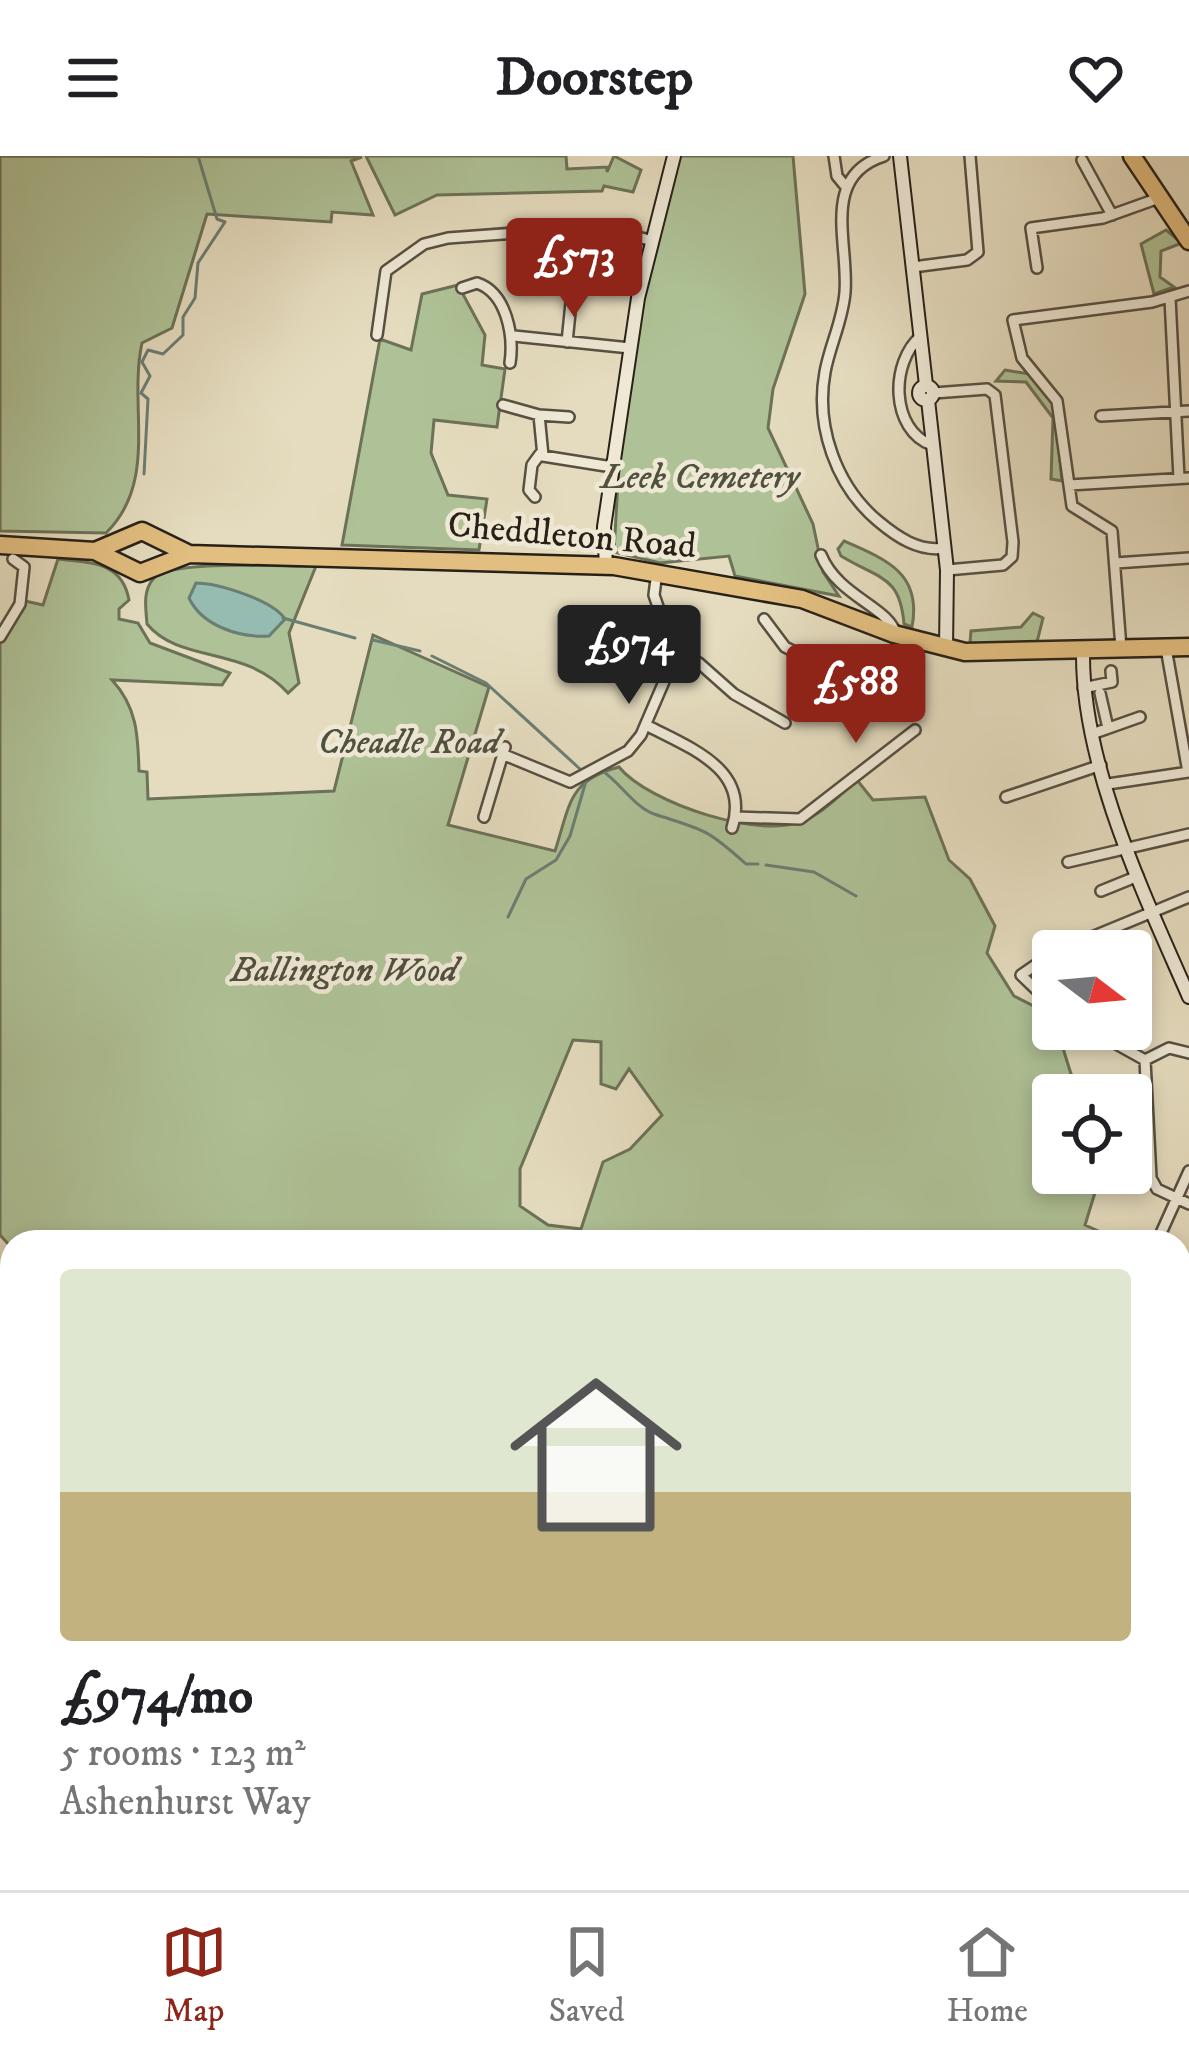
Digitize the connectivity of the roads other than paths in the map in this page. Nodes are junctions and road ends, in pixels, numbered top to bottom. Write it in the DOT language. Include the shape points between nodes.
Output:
graph roads {
  1 [pos="674,156"];
  2 [pos="834,156"];
  3 [pos="884,156"];
  4 [pos="900,156"];
  5 [pos="970,156"];
  6 [pos="1132,156"];
  7 [pos="1082,160"];
  8 [pos="846,187"];
  9 [pos="1159,198"];
  10 [pos="1112,215"];
  11 [pos="650,240"];
  12 [pos="1189,241"];
  13 [pos="913,267"];
  14 [pos="1037,268"];
  15 [pos="462,288"];
  16 [pos="1189,291"];
  17 [pos="1170,298"];
  18 [pos="571,304"];
  19 [pos="377,335"];
  20 [pos="514,336"];
  21 [pos="921,336"];
  22 [pos="567,342"];
  23 [pos="630,348"];
  24 [pos="510,363"];
  25 [pos="929,393"];
  26 [pos="503,405"];
  27 [pos="1189,411"];
  28 [pos="1175,412"];
  29 [pos="539,416"];
  30 [pos="1101,416"];
  31 [pos="569,417"];
  32 [pos="932,445"];
  33 [pos="540,454"];
  34 [pos="612,467"];
  35 [pos="1184,478"];
  36 [pos="1069,485"];
  37 [pos="535,497"];
  38 [pos="121,542"];
  39 [pos="158,542"];
  40 [pos="0,545"];
  41 [pos="944,548"];
  42 [pos="95,550"];
  43 [pos="17,553"];
  44 [pos="189,554"];
  45 [pos="821,555"];
  46 [pos="1189,558"];
  47 [pos="0,560"];
  48 [pos="121,563"];
  49 [pos="1115,563"];
  50 [pos="155,566"];
  51 [pos="605,566"];
  52 [pos="947,570"];
  53 [pos="657,571"];
  54 [pos="771,622"];
  55 [pos="0,637"];
  56 [pos="904,637"];
  57 [pos="1189,647"];
  58 [pos="946,648"];
  59 [pos="1166,648"];
  60 [pos="1121,651"];
  61 [pos="1083,653"];
  62 [pos="675,656"];
  63 [pos="1111,671"];
  64 [pos="1083,688"];
  65 [pos="1100,693"];
  66 [pos="774,717"];
  67 [pos="1140,717"];
  68 [pos="785,723"];
  69 [pos="646,725"];
  70 [pos="1108,728"];
  71 [pos="767,729"];
  72 [pos="915,730"];
  73 [pos="1091,734"];
  74 [pos="1101,765"];
  75 [pos="1189,772"];
  76 [pos="1108,784"];
  77 [pos="1006,796"];
  78 [pos="483,820"];
  79 [pos="1189,834"];
  80 [pos="1128,844"];
  81 [pos="1068,862"];
  82 [pos="1138,876"];
  83 [pos="1101,891"];
  84 [pos="1189,897"];
  85 [pos="1151,910"];
  86 [pos="1106,930"];
  87 [pos="1189,997"];
  88 [pos="1127,1050"];
  89 [pos="1189,1053"];
  90 [pos="1145,1060"];
  91 [pos="1189,1171"];
  92 [pos="1177,1198"];
  93 [pos="1189,1204"];
  94 [pos="1162,1230"];
  1 -- 11 [label="street"];
  2 -- 8 [label="street"];
  3 -- 8 [label="street" via="863,165"];
  4 -- 13 [label="street"];
  5 -- 13 [label="street" via="978,252"];
  6 -- 9 [label="highway"];
  7 -- 10 [label="street"];
  8 -- 41 [label="street" via="845,296 823,390 829,444 850,489 877,520 915,544"];
  9 -- 10 [label="street"];
  9 -- 12 [label="highway"];
  10 -- 14 [label="street" via="1031,228"];
  11 -- 19 [label="street" via="596,227 431,241 386,271"];
  11 -- 23 [label="street"];
  13 -- 21 [label="street"];
  15 -- 20 [label="street" via="488,287"];
  16 -- 17 [label="street"];
  17 -- 28 [label="street"];
  17 -- 36 [label="street" via="1013,320 1030,371 1060,411"];
  18 -- 22 [label="street"];
  20 -- 22 [label="street"];
  20 -- 24 [label="street"];
  21 -- 25 [label="street"];
  21 -- 32 [label="street" via="904,361 899,391 906,421"];
  22 -- 23 [label="street"];
  23 -- 34 [label="street"];
  25 -- 32 [label="street"];
  25 -- 52 [label="street" via="995,395 1013,542 1003,565"];
  26 -- 29 [label="street"];
  27 -- 28 [label="street"];
  28 -- 30 [label="street"];
  28 -- 35 [label="street"];
  29 -- 31 [label="street"];
  29 -- 33 [label="street"];
  32 -- 41 [label="street"];
  33 -- 34 [label="street"];
  33 -- 37 [label="street" via="529,482"];
  34 -- 51 [label="street"];
  35 -- 36 [label="street"];
  36 -- 49 [label="street" via="1074,510 1112,531"];
  38 -- 39 [label="highway, Cheddleton Road" via="142,531"];
  38 -- 42 [label="highway, Cheddleton Road"];
  38 -- 48 [label="highway"];
  39 -- 44 [label="highway, Cheddleton Road"];
  39 -- 50 [label="highway"];
  40 -- 43 [label="highway, Cheddleton Road"];
  41 -- 52 [label="street"];
  42 -- 43 [label="highway, Cheddleton Road"];
  42 -- 48 [label="highway, Cheddleton Road"];
  43 -- 47 [label="street"];
  43 -- 55 [label="street" via="24,567 20,604"];
  44 -- 50 [label="highway, Cheddleton Road"];
  44 -- 51 [label="highway, Cheddleton Road"];
  45 -- 56 [label="street" via="837,584"];
  46 -- 49 [label="street"];
  48 -- 50 [label="highway, Cheddleton Road" via="135,573"];
  49 -- 60 [label="street"];
  51 -- 53 [label="highway, Cheddleton Road"];
  52 -- 58 [label="street"];
  53 -- 56 [label="highway, Cheddleton Road" via="834,606"];
  53 -- 62 [label="street" via="654,595"];
  54 -- 56 [label="street" via="785,647 896,681 908,670"];
  56 -- 58 [label="highway, Cheddleton Road"];
  57 -- 59 [label="highway, Cheddleton Road"];
  58 -- 61 [label="highway, Cheddleton Road"];
  59 -- 60 [label="highway, Cheddleton Road"];
  59 -- 75 [label="street"];
  60 -- 61 [label="highway, Cheddleton Road"];
  61 -- 64 [label="street"];
  62 -- 66 [label="street" via="699,663"];
  62 -- 69 [label="street"];
  63 -- 64 [label="street" via="1112,682"];
  64 -- 73 [label="street"];
  65 -- 70 [label="street"];
  66 -- 68 [label="street"];
  66 -- 71 [label="street"];
  67 -- 70 [label="street"];
  69 -- 72 [label="street" via="727,774 737,797 734,823 800,819"];
  69 -- 78 [label="street" via="618,759 597,763 577,781 504,750"];
  70 -- 73 [label="street"];
  73 -- 74 [label="street"];
  74 -- 76 [label="street"];
  74 -- 77 [label="street"];
  75 -- 76 [label="street"];
  76 -- 80 [label="street"];
  79 -- 80 [label="street"];
  80 -- 81 [label="street"];
  80 -- 82 [label="street"];
  82 -- 83 [label="street"];
  82 -- 85 [label="street"];
  84 -- 85 [label="street"];
  85 -- 86 [label="street"];
  85 -- 87 [label="street"];
  88 -- 90 [label="street"];
  89 -- 90 [label="street" via="1169,1048"];
  90 -- 92 [label="street" via="1151,1178"];
  91 -- 92 [label="street"];
  92 -- 93 [label="street"];
  92 -- 94 [label="street"];
}
